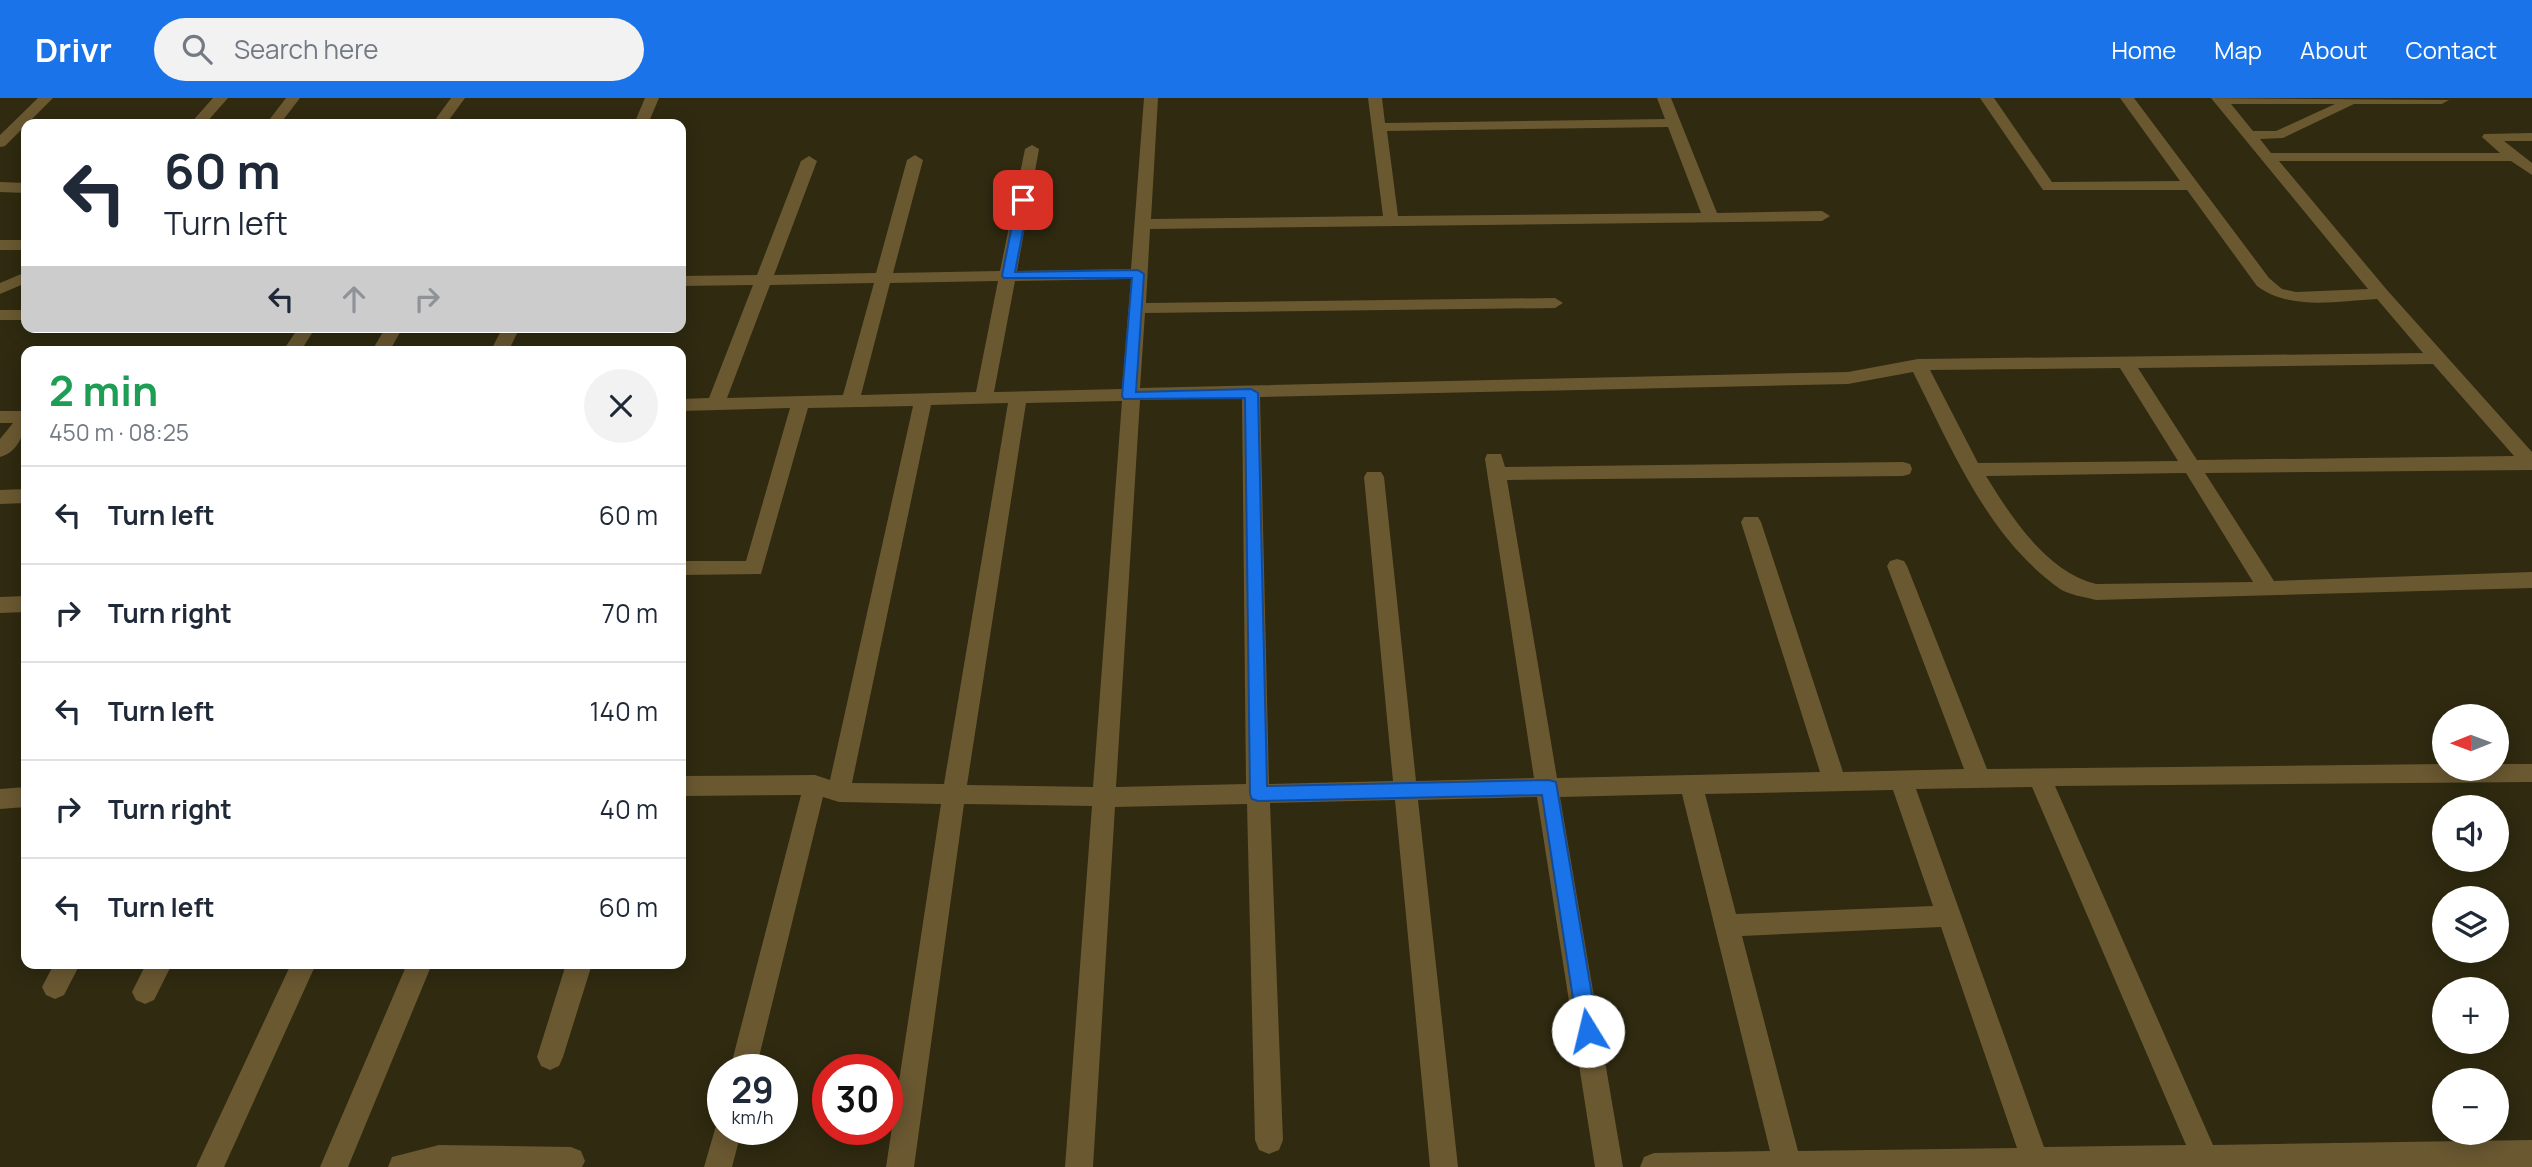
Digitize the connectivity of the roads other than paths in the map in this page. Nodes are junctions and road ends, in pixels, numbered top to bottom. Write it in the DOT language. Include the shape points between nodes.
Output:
graph roads {
  1 [pos="46,98"];
  2 [pos="221,98"];
  3 [pos="293,98"];
  4 [pos="458,98"];
  5 [pos="652,98"];
  6 [pos="1151,98"];
  7 [pos="1375,98"];
  8 [pos="1664,98"];
  9 [pos="1987,98"];
  10 [pos="2127,98"];
  11 [pos="2219,99"];
  12 [pos="2442,100"];
  13 [pos="2352,101"];
  14 [pos="25,119"];
  15 [pos="202,119"];
  16 [pos="277,119"];
  17 [pos="443,119"];
  18 [pos="643,119"];
  19 [pos="21,122"];
  20 [pos="1674,123"];
  21 [pos="1379,127"];
  22 [pos="2249,135"];
  23 [pos="2532,137"];
  24 [pos="0,143"];
  25 [pos="1032,149"];
  26 [pos="2267,157"];
  27 [pos="2515,157"];
  28 [pos="915,160"];
  29 [pos="809,161"];
  30 [pos="2532,170"];
  31 [pos="2191,185"];
  32 [pos="0,187"];
  33 [pos="21,188"];
  34 [pos="1822,216"];
  35 [pos="1711,218"];
  36 [pos="1391,221"];
  37 [pos="1142,224"];
  38 [pos="0,245"];
  39 [pos="21,245"];
  40 [pos="1138,274"];
  41 [pos="0,276"];
  42 [pos="21,276"];
  43 [pos="1008,276"];
  44 [pos="21,278"];
  45 [pos="884,278"];
  46 [pos="764,279"];
  47 [pos="686,281"];
  48 [pos="0,289"];
  49 [pos="2381,295"];
  50 [pos="1555,303"];
  51 [pos="1136,308"];
  52 [pos="0,315"];
  53 [pos="21,315"];
  54 [pos="2438,358"];
  55 [pos="2125,361"];
  56 [pos="1918,365"];
  57 [pos="1251,393"];
  58 [pos="1129,396"];
  59 [pos="1018,398"];
  60 [pos="984,399"];
  61 [pos="923,400"];
  62 [pos="850,401"];
  63 [pos="801,402"];
  64 [pos="716,404"];
  65 [pos="686,405"];
  66 [pos="0,418"];
  67 [pos="21,419"];
  68 [pos="21,425"];
  69 [pos="0,451"];
  70 [pos="2531,463"];
  71 [pos="2189,467"];
  72 [pos="1903,469"];
  73 [pos="1972,470"];
  74 [pos="1374,477"];
  75 [pos="21,496"];
  76 [pos="0,497"];
  77 [pos="1751,522"];
  78 [pos="1897,566"];
  79 [pos="686,568"];
  80 [pos="2532,580"];
  81 [pos="2267,589"];
  82 [pos="21,604"];
  83 [pos="0,605"];
  84 [pos="2532,773"];
  85 [pos="2039,777"];
  86 [pos="1979,778"];
  87 [pos="1901,780"];
  88 [pos="1835,782"];
  89 [pos="1691,784"];
  90 [pos="686,786"];
  91 [pos="827,788"];
  92 [pos="1549,788"];
  93 [pos="1404,790"];
  94 [pos="954,794"];
  95 [pos="1258,794"];
  96 [pos="21,797"];
  97 [pos="1105,797"];
  98 [pos="0,799"];
  99 [pos="1949,916"];
  100 [pos="1728,925"];
  101 [pos="65,969"];
  102 [pos="157,969"];
  103 [pos="302,969"];
  104 [pos="418,969"];
  105 [pos="577,969"];
  106 [pos="55,987"];
  107 [pos="145,992"];
  108 [pos="747,1054"];
  109 [pos="550,1056"];
  110 [pos="1269,1140"];
  111 [pos="724,1145"];
  112 [pos="2532,1154"];
  113 [pos="2205,1158"];
  114 [pos="2035,1160"];
  115 [pos="571,1161"];
  116 [pos="1787,1163"];
  117 [pos="1670,1166"];
  118 [pos="210,1167"];
  119 [pos="334,1167"];
  120 [pos="402,1167"];
  121 [pos="719,1167"];
  122 [pos="900,1167"];
  123 [pos="1079,1167"];
  124 [pos="1444,1167"];
  125 [pos="1609,1167"];
  1 -- 14 [label="street"];
  2 -- 15 [label="street"];
  3 -- 16 [label="street"];
  4 -- 17 [label="street"];
  5 -- 18 [label="street"];
  6 -- 37 [label="street"];
  7 -- 21 [label="street"];
  8 -- 20 [label="street"];
  9 -- 31 [label="street" via="2048,187"];
  10 -- 31 [label="street"];
  11 -- 13 [label="street"];
  11 -- 22 [label="street"];
  12 -- 13 [label="street"];
  13 -- 22 [label="street" via="2278,135"];
  19 -- 24 [label="street"];
  20 -- 21 [label="street"];
  20 -- 35 [label="street"];
  21 -- 36 [label="street"];
  22 -- 26 [label="street"];
  23 -- 27 [label="street" via="2490,137"];
  25 -- 43 [label="street"];
  26 -- 27 [label="street"];
  26 -- 49 [label="street"];
  27 -- 30 [label="street"];
  28 -- 45 [label="street"];
  29 -- 46 [label="street"];
  31 -- 49 [label="street" via="2263,282 2277,293"];
  32 -- 33 [label="street"];
  34 -- 35 [label="street"];
  35 -- 36 [label="street"];
  36 -- 37 [label="street"];
  37 -- 40 [label="street"];
  38 -- 39 [label="street"];
  40 -- 43 [label="street"];
  40 -- 51 [label="street"];
  41 -- 42 [label="street"];
  43 -- 45 [label="street"];
  43 -- 60 [label="street"];
  44 -- 48 [label="street"];
  45 -- 46 [label="street"];
  45 -- 62 [label="street"];
  46 -- 47 [label="street"];
  46 -- 64 [label="street"];
  49 -- 54 [label="street"];
  50 -- 51 [label="street"];
  51 -- 58 [label="street"];
  52 -- 53 [label="street"];
  54 -- 55 [label="street"];
  54 -- 70 [label="street"];
  55 -- 56 [label="street"];
  55 -- 71 [label="street"];
  56 -- 57 [label="street" via="1848,378"];
  56 -- 73 [label="street"];
  57 -- 58 [label="street"];
  57 -- 95 [label="street"];
  58 -- 59 [label="street"];
  58 -- 97 [label="street"];
  59 -- 60 [label="street"];
  59 -- 94 [label="street"];
  60 -- 61 [label="street"];
  61 -- 62 [label="street"];
  61 -- 91 [label="street"];
  62 -- 63 [label="street"];
  63 -- 64 [label="street"];
  63 -- 79 [label="street" via="754,569"];
  64 -- 65 [label="street"];
  66 -- 67 [label="street"];
  68 -- 69 [label="street"];
  70 -- 71 [label="street"];
  71 -- 73 [label="street"];
  71 -- 81 [label="street"];
  72 -- 92 [label="street" via="1495,467"];
  73 -- 81 [label="street" via="2013,535 2069,585 2096,592"];
  74 -- 93 [label="street"];
  75 -- 76 [label="street"];
  77 -- 88 [label="street"];
  78 -- 86 [label="street"];
  80 -- 81 [label="street"];
  82 -- 83 [label="street"];
  84 -- 85 [label="street"];
  85 -- 86 [label="street"];
  85 -- 113 [label="street"];
  86 -- 87 [label="street"];
  87 -- 88 [label="street"];
  87 -- 99 [label="street"];
  88 -- 89 [label="street"];
  89 -- 92 [label="street"];
  89 -- 100 [label="street"];
  90 -- 91 [label="street"];
  91 -- 94 [label="street"];
  91 -- 108 [label="street"];
  92 -- 93 [label="street"];
  92 -- 125 [label="street"];
  93 -- 95 [label="street"];
  93 -- 124 [label="street"];
  94 -- 97 [label="street"];
  94 -- 122 [label="street"];
  95 -- 97 [label="street"];
  95 -- 110 [label="street"];
  96 -- 98 [label="street"];
  97 -- 123 [label="street"];
  99 -- 100 [label="street"];
  99 -- 114 [label="street"];
  100 -- 116 [label="street"];
  101 -- 106 [label="street"];
  102 -- 107 [label="street"];
  103 -- 118 [label="street"];
  104 -- 119 [label="street"];
  105 -- 109 [label="street"];
  111 -- 121 [label="street"];
  112 -- 113 [label="street"];
  113 -- 114 [label="street"];
  114 -- 116 [label="street"];
  115 -- 120 [label="street" via="439,1159"];
  116 -- 117 [label="street"];
}
